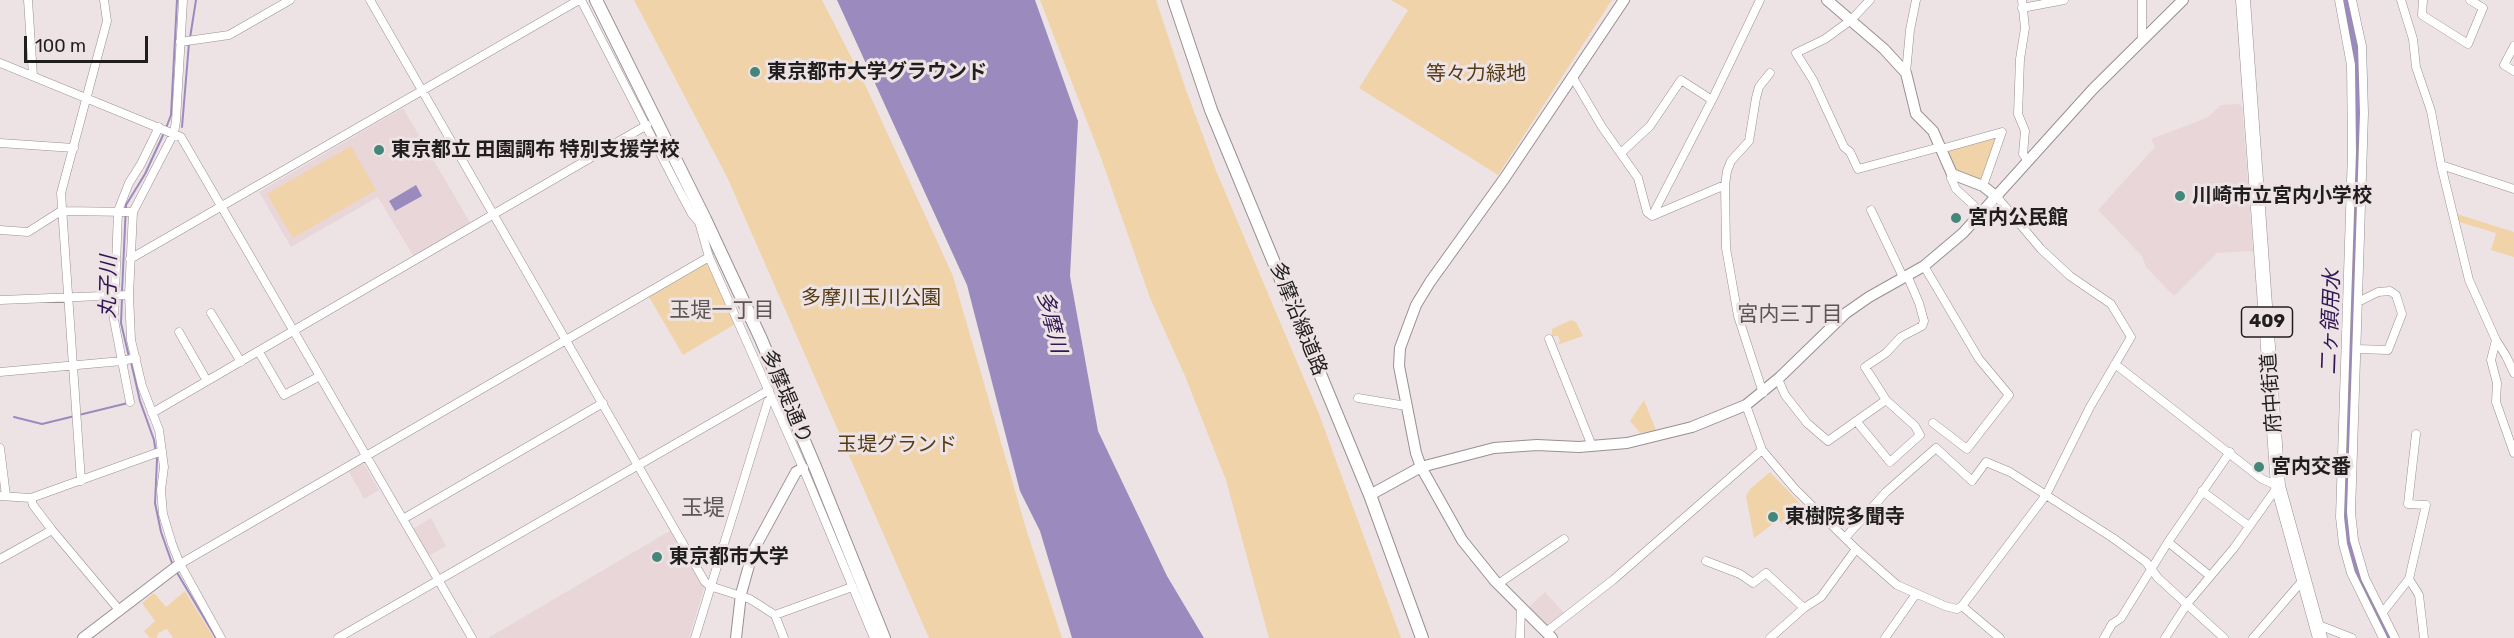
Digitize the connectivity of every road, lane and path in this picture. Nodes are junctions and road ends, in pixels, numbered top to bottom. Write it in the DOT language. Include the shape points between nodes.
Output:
graph roads {
  1 [pos="28,0"];
  2 [pos="104,0"];
  3 [pos="183,0"];
  4 [pos="290,0"];
  5 [pos="370,0"];
  6 [pos="580,0"];
  7 [pos="596,0"];
  8 [pos="1174,0"];
  9 [pos="1624,0"];
  10 [pos="1760,0"];
  11 [pos="1827,0"];
  12 [pos="1870,0"];
  13 [pos="1916,0"];
  14 [pos="2064,0"];
  15 [pos="2142,0"];
  16 [pos="2183,0"];
  17 [pos="2243,0"];
  18 [pos="2339,0"];
  19 [pos="2352,0"];
  20 [pos="2401,0"];
  21 [pos="2422,0"];
  22 [pos="2470,0"];
  23 [pos="2022,4"];
  24 [pos="1851,20"];
  25 [pos="2142,39"];
  26 [pos="185,41"];
  27 [pos="2514,46"];
  28 [pos="0,63"];
  29 [pos="2514,71"];
  30 [pos="1770,74"];
  31 [pos="1906,74"];
  32 [pos="33,76"];
  33 [pos="1572,76"];
  34 [pos="423,91"];
  35 [pos="88,98"];
  36 [pos="1712,100"];
  37 [pos="2358,113"];
  38 [pos="647,125"];
  39 [pos="159,127"];
  40 [pos="174,133"];
  41 [pos="0,143"];
  42 [pos="74,148"];
  43 [pos="1940,148"];
  44 [pos="1621,153"];
  45 [pos="2028,161"];
  46 [pos="2441,165"];
  47 [pos="1952,174"];
  48 [pos="1725,185"];
  49 [pos="1983,186"];
  50 [pos="2514,189"];
  51 [pos="1997,197"];
  52 [pos="222,207"];
  53 [pos="1871,210"];
  54 [pos="118,211"];
  55 [pos="61,212"];
  56 [pos="133,212"];
  57 [pos="494,213"];
  58 [pos="1982,213"];
  59 [pos="1652,216"];
  60 [pos="702,220"];
  61 [pos="0,230"];
  62 [pos="2348,245"];
  63 [pos="2360,245"];
  64 [pos="709,257"];
  65 [pos="130,259"];
  66 [pos="1924,266"];
  67 [pos="1905,276"];
  68 [pos="114,295"];
  69 [pos="129,295"];
  70 [pos="68,296"];
  71 [pos="0,300"];
  72 [pos="2358,302"];
  73 [pos="211,313"];
  74 [pos="294,330"];
  75 [pos="179,332"];
  76 [pos="1548,339"];
  77 [pos="565,340"];
  78 [pos="2496,340"];
  79 [pos="2357,349"];
  80 [pos="259,352"];
  81 [pos="136,358"];
  82 [pos="122,361"];
  83 [pos="241,362"];
  84 [pos="2115,364"];
  85 [pos="72,366"];
  86 [pos="0,372"];
  87 [pos="2514,373"];
  88 [pos="320,376"];
  89 [pos="1778,379"];
  90 [pos="207,381"];
  91 [pos="769,390"];
  92 [pos="1763,393"];
  93 [pos="1358,398"];
  94 [pos="773,399"];
  95 [pos="1886,400"];
  96 [pos="130,402"];
  97 [pos="603,403"];
  98 [pos="1746,405"];
  99 [pos="1406,406"];
  100 [pos="152,413"];
  101 [pos="1857,422"];
  102 [pos="1933,423"];
  103 [pos="2416,434"];
  104 [pos="2348,440"];
  105 [pos="1592,446"];
  106 [pos="0,448"];
  107 [pos="1762,450"];
  108 [pos="162,451"];
  109 [pos="2230,452"];
  110 [pos="2514,453"];
  111 [pos="366,455"];
  112 [pos="639,464"];
  113 [pos="1421,467"];
  114 [pos="803,468"];
  115 [pos="81,481"];
  116 [pos="2278,486"];
  117 [pos="2202,491"];
  118 [pos="1370,495"];
  119 [pos="2046,495"];
  120 [pos="3,496"];
  121 [pos="31,498"];
  122 [pos="403,519"];
  123 [pos="2249,526"];
  124 [pos="52,530"];
  125 [pos="1845,538"];
  126 [pos="1564,539"];
  127 [pos="2168,542"];
  128 [pos="1856,549"];
  129 [pos="2351,553"];
  130 [pos="0,559"];
  131 [pos="1706,561"];
  132 [pos="176,567"];
  133 [pos="2151,570"];
  134 [pos="2210,576"];
  135 [pos="2409,579"];
  136 [pos="2303,580"];
  137 [pos="437,581"];
  138 [pos="1498,584"];
  139 [pos="710,586"];
  140 [pos="852,587"];
  141 [pos="741,594"];
  142 [pos="1916,594"];
  143 [pos="2187,604"];
  144 [pos="1962,606"];
  145 [pos="1521,607"];
  146 [pos="1804,608"];
  147 [pos="120,611"];
  148 [pos="2382,612"];
  149 [pos="775,615"];
  150 [pos="2316,624"];
  151 [pos="1549,635"];
  152 [pos="87,637"];
  153 [pos="221,638"];
  154 [pos="338,638"];
  155 [pos="472,638"];
  156 [pos="695,638"];
  157 [pos="736,638"];
  158 [pos="784,638"];
  159 [pos="874,638"];
  160 [pos="884,638"];
  161 [pos="1422,638"];
  162 [pos="1520,638"];
  163 [pos="1770,638"];
  164 [pos="1885,638"];
  165 [pos="2000,638"];
  166 [pos="2104,638"];
  167 [pos="2165,638"];
  168 [pos="2224,638"];
  169 [pos="2253,638"];
  170 [pos="2319,638"];
  171 [pos="2352,638"];
  172 [pos="2383,638"];
  173 [pos="2395,638"];
  174 [pos="2424,638"];
  1 -- 32 [label="street"];
  2 -- 35 [label="street" via="108,21"];
  3 -- 26 [label="street"];
  4 -- 26 [label="street" via="230,35"];
  5 -- 34 [label="street"];
  6 -- 34 [label="street"];
  6 -- 38 [label="street"];
  7 -- 60 [label="main road, 多摩堤通り"];
  8 -- 118 [label="main road, 多摩沿線道路" via="1211,110"];
  9 -- 33 [label="street"];
  10 -- 36 [label="street"];
  11 -- 24 [label="street"];
  12 -- 24 [label="street"];
  13 -- 31 [label="street"];
  14 -- 23 [label="street"];
  15 -- 25 [label="street"];
  16 -- 25 [label="street"];
  17 -- 116 [label="highway, 府中街道 / 409"];
  18 -- 37 [label="street"];
  19 -- 37 [label="street" via="2361,46"];
  20 -- 46 [label="street" via="2413,39 2416,67 2431,111"];
  21 -- 22 [label="street" via="2422,15 2468,44 2483,8"];
  23 -- 45 [label="street" via="2025,28 2018,114 2025,131 2023,154"];
  24 -- 31 [label="street"];
  24 -- 43 [label="street" via="1796,53 1858,169"];
  25 -- 45 [label="street"];
  26 -- 40 [label="street"];
  27 -- 29 [label="street" via="2504,65"];
  28 -- 32 [label="street"];
  30 -- 48 [label="street" via="1756,98 1749,141 1731,161"];
  31 -- 43 [label="street" via="1916,114 1933,131"];
  32 -- 35 [label="street"];
  33 -- 44 [label="street"];
  33 -- 99 [label="street" via="1416,305 1400,348"];
  34 -- 52 [label="street"];
  34 -- 57 [label="street"];
  35 -- 39 [label="street"];
  35 -- 42 [label="street"];
  36 -- 44 [label="street" via="1681,80 1650,126"];
  36 -- 59 [label="street"];
  37 -- 62 [label="street"];
  37 -- 63 [label="street"];
  38 -- 57 [label="street"];
  38 -- 60 [label="street" via="692,214"];
  39 -- 40 [label="street"];
  39 -- 54 [label="street"];
  40 -- 52 [label="street" via="181,137"];
  40 -- 56 [label="street"];
  41 -- 42 [label="street"];
  42 -- 55 [label="street" via="61,193"];
  43 -- 47 [label="street"];
  43 -- 49 [label="street" via="2002,132"];
  44 -- 59 [label="street" via="1638,178 1647,212"];
  45 -- 51 [label="street"];
  46 -- 50 [label="street"];
  46 -- 78 [label="street" via="2469,280"];
  47 -- 49 [label="street"];
  47 -- 58 [label="street" via="1956,189"];
  48 -- 59 [label="street"];
  48 -- 92 [label="street" via="1726,249 1738,316"];
  49 -- 51 [label="street"];
  51 -- 58 [label="street"];
  51 -- 84 [label="street" via="2041,249 2070,276 2111,304 2131,337"];
  52 -- 65 [label="street"];
  52 -- 74 [label="street"];
  53 -- 67 [label="street"];
  54 -- 55 [label="street"];
  54 -- 56 [label="street"];
  54 -- 68 [label="street"];
  55 -- 61 [label="street" via="28,232"];
  55 -- 70 [label="street"];
  56 -- 65 [label="street"];
  57 -- 74 [label="street"];
  57 -- 77 [label="street"];
  58 -- 66 [label="street"];
  60 -- 64 [label="street"];
  60 -- 160 [label="main road, 多摩堤通り" via="798,425"];
  62 -- 63 [label="street"];
  62 -- 104 [label="street"];
  63 -- 72 [label="street"];
  64 -- 77 [label="street"];
  64 -- 91 [label="street"];
  65 -- 69 [label="street"];
  66 -- 67 [label="street"];
  66 -- 102 [label="street" via="1979,359 2009,395 1967,449"];
  67 -- 89 [label="street" via="1846,313"];
  67 -- 95 [label="street" via="1919,303 1922,326 1901,337 1865,367"];
  68 -- 69 [label="street"];
  68 -- 70 [label="street"];
  68 -- 82 [label="street" via="114,320"];
  69 -- 81 [label="street"];
  70 -- 71 [label="street"];
  70 -- 85 [label="street"];
  72 -- 79 [label="street"];
  72 -- 79 [label="street" via="2390,291 2396,295 2402,314 2388,350"];
  73 -- 83 [label="street"];
  74 -- 80 [label="street"];
  74 -- 88 [label="street"];
  75 -- 90 [label="street"];
  76 -- 105 [label="street"];
  77 -- 97 [label="street"];
  77 -- 111 [label="street"];
  78 -- 87 [label="street"];
  78 -- 110 [label="street" via="2492,360 2496,402"];
  79 -- 104 [label="street"];
  80 -- 83 [label="street"];
  80 -- 88 [label="street" via="284,395"];
  81 -- 82 [label="street"];
  81 -- 100 [label="street"];
  82 -- 85 [label="street"];
  82 -- 96 [label="street"];
  83 -- 90 [label="street"];
  84 -- 109 [label="street"];
  84 -- 119 [label="street"];
  85 -- 86 [label="street"];
  85 -- 115 [label="street"];
  88 -- 111 [label="street"];
  89 -- 92 [label="street"];
  89 -- 101 [label="street" via="1807,423 1828,441"];
  90 -- 100 [label="street"];
  91 -- 94 [label="street"];
  91 -- 112 [label="street"];
  92 -- 98 [label="street"];
  93 -- 99 [label="street"];
  94 -- 114 [label="street"];
  94 -- 139 [label="street" via="768,401"];
  95 -- 101 [label="street"];
  95 -- 101 [label="street" via="1920,435 1890,462"];
  97 -- 112 [label="street"];
  97 -- 122 [label="street"];
  98 -- 105 [label="street" via="1692,428 1654,438"];
  98 -- 107 [label="street"];
  99 -- 113 [label="street"];
  100 -- 108 [label="street"];
  103 -- 135 [label="street" via="2408,504 2426,505"];
  104 -- 129 [label="street"];
  104 -- 129 [label="street" via="2340,517"];
  105 -- 113 [label="street" via="1494,448"];
  106 -- 120 [label="street"];
  107 -- 125 [label="street"];
  107 -- 151 [label="street"];
  108 -- 115 [label="street"];
  108 -- 132 [label="street" via="160,490"];
  109 -- 116 [label="street" via="2262,479"];
  109 -- 117 [label="street"];
  111 -- 122 [label="street"];
  111 -- 132 [label="street"];
  112 -- 137 [label="street"];
  112 -- 139 [label="street"];
  113 -- 118 [label="street"];
  113 -- 138 [label="street" via="1457,533"];
  114 -- 140 [label="street"];
  114 -- 141 [label="street" via="796,472 762,531"];
  115 -- 121 [label="street"];
  116 -- 123 [label="street"];
  116 -- 136 [label="highway, 府中街道 / 409"];
  117 -- 123 [label="street"];
  117 -- 127 [label="street"];
  118 -- 161 [label="main road, 多摩沿線道路"];
  119 -- 125 [label="street" via="1986,462 1972,481 1936,448 1886,492"];
  119 -- 133 [label="street" via="2113,538"];
  119 -- 144 [label="street"];
  120 -- 121 [label="street"];
  121 -- 124 [label="street"];
  122 -- 137 [label="street"];
  123 -- 134 [label="street"];
  124 -- 130 [label="street"];
  124 -- 147 [label="street"];
  125 -- 128 [label="street"];
  126 -- 138 [label="street"];
  127 -- 133 [label="street"];
  127 -- 134 [label="street"];
  128 -- 142 [label="street" via="1889,580"];
  128 -- 146 [label="street" via="1821,597"];
  129 -- 148 [label="street"];
  129 -- 172 [label="street" via="2351,573"];
  131 -- 146 [label="street" via="1740,573 1753,583 1766,573"];
  132 -- 147 [label="street"];
  132 -- 153 [label="street"];
  133 -- 143 [label="street"];
  133 -- 166 [label="street"];
  134 -- 143 [label="street"];
  135 -- 148 [label="street"];
  135 -- 174 [label="street" via="2419,595"];
  136 -- 150 [label="highway, 府中街道 / 409"];
  136 -- 169 [label="street"];
  137 -- 154 [label="street"];
  137 -- 155 [label="street"];
  138 -- 145 [label="street"];
  139 -- 141 [label="street"];
  139 -- 156 [label="street"];
  140 -- 149 [label="street"];
  140 -- 159 [label="street"];
  141 -- 149 [label="street"];
  141 -- 157 [label="street"];
  142 -- 144 [label="street" via="1951,608"];
  142 -- 164 [label="street"];
  143 -- 167 [label="street"];
  143 -- 168 [label="street"];
  144 -- 165 [label="street"];
  145 -- 151 [label="street"];
  145 -- 162 [label="street"];
  146 -- 163 [label="street"];
  147 -- 152 [label="street"];
  148 -- 173 [label="street"];
  149 -- 158 [label="street"];
  150 -- 170 [label="highway, 府中街道 / 409"];
  150 -- 171 [label="street"];
}
